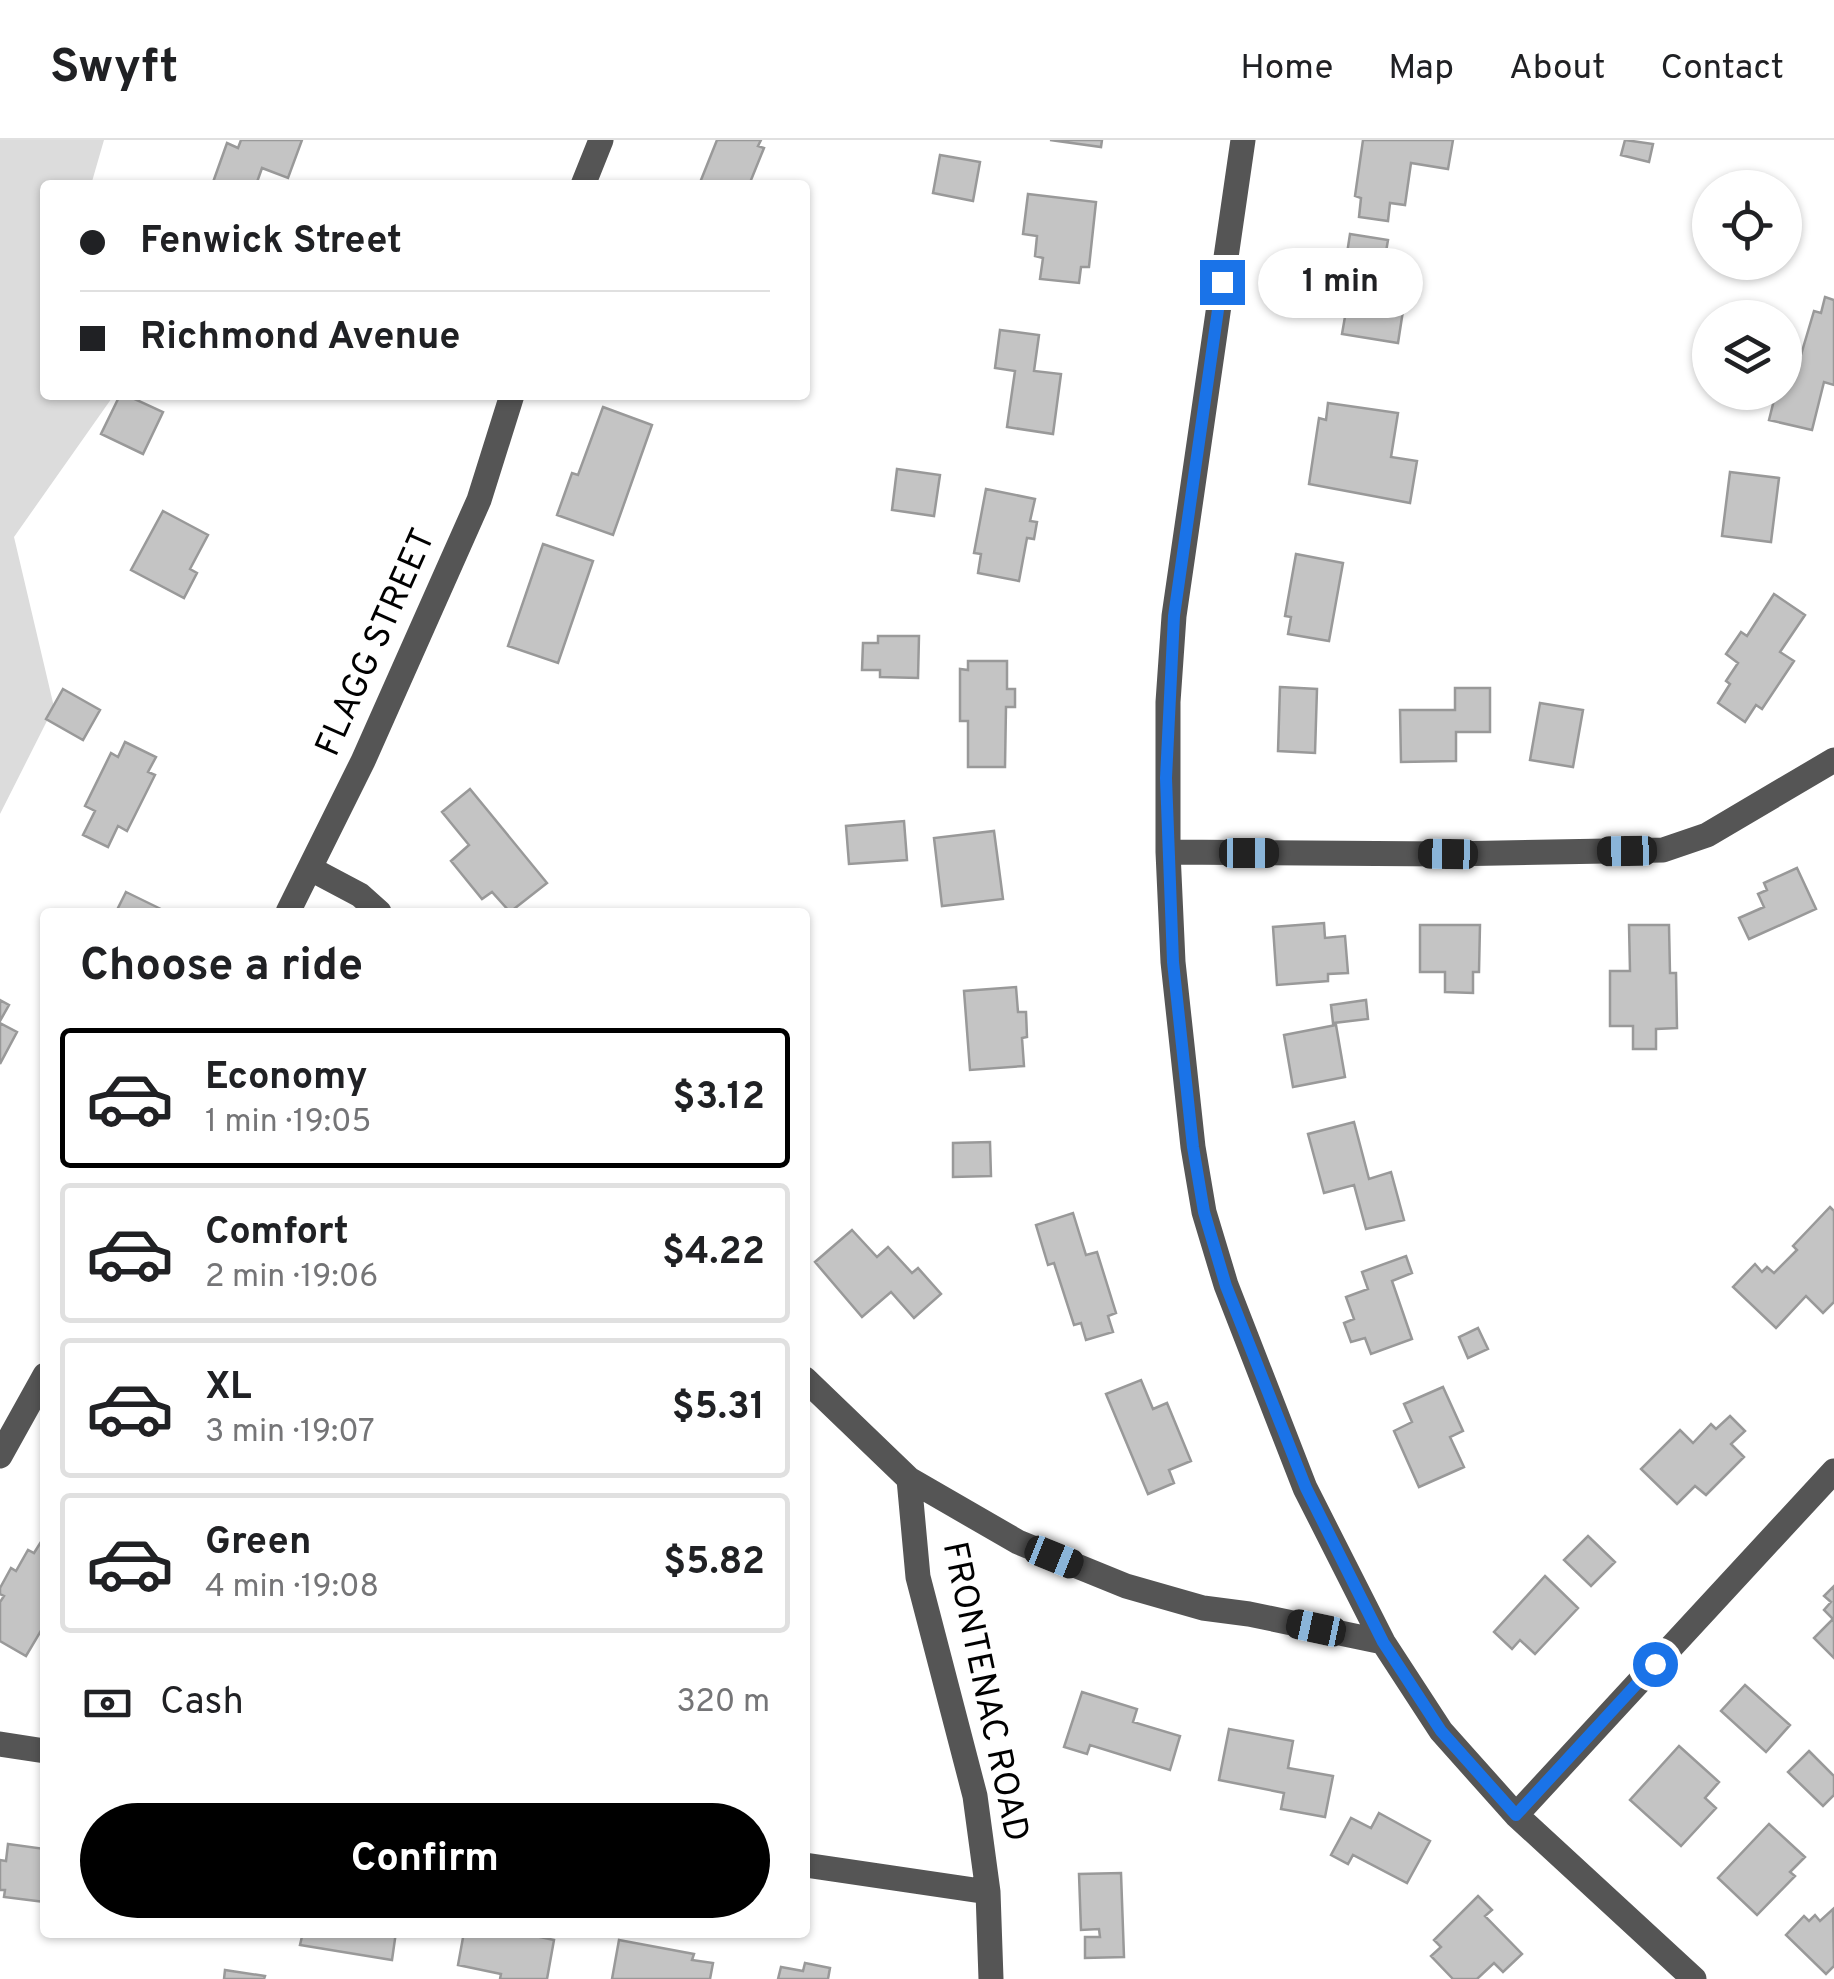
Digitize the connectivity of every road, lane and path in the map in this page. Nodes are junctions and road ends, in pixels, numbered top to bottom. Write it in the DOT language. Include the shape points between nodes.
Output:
graph roads {
  1 [pos="601,140"];
  2 [pos="1243,140"];
  3 [pos="585,180"];
  4 [pos="510,400"];
  5 [pos="1834,760"];
  6 [pos="1168,852"];
  7 [pos="311,869"];
  8 [pos="290,908"];
  9 [pos="375,908"];
  10 [pos="40,1384"];
  11 [pos="816,1400"];
  12 [pos="0,1456"];
  13 [pos="1834,1470"];
  14 [pos="909,1479"];
  15 [pos="1383,1642"];
  16 [pos="0,1744"];
  17 [pos="40,1750"];
  18 [pos="1516,1815"];
  19 [pos="810,1865"];
  20 [pos="988,1892"];
  21 [pos="991,1979"];
  22 [pos="1694,1979"];
  1 -- 3 [label="street"];
  2 -- 6 [label="street" via="1174,616"];
  4 -- 7 [label="street, FLAGG STREET" via="479,500"];
  5 -- 6 [label="street" via="1707,834 1663,850"];
  6 -- 15 [label="street" via="1173,962 1204,1212 1226,1286 1306,1488"];
  7 -- 8 [label="street, FLAGG STREET"];
  7 -- 9 [label="street"];
  10 -- 12 [label="street"];
  11 -- 14 [label="street"];
  13 -- 18 [label="street"];
  14 -- 15 [label="street" via="1018,1542 1126,1586 1203,1608"];
  14 -- 20 [label="street, FRONTENAC ROAD" via="918,1577 975,1796"];
  15 -- 18 [label="street" via="1441,1731"];
  16 -- 17 [label="street"];
  18 -- 22 [label="street"];
  19 -- 20 [label="street"];
  20 -- 21 [label="street, FRONTENAC ROAD"];
}
